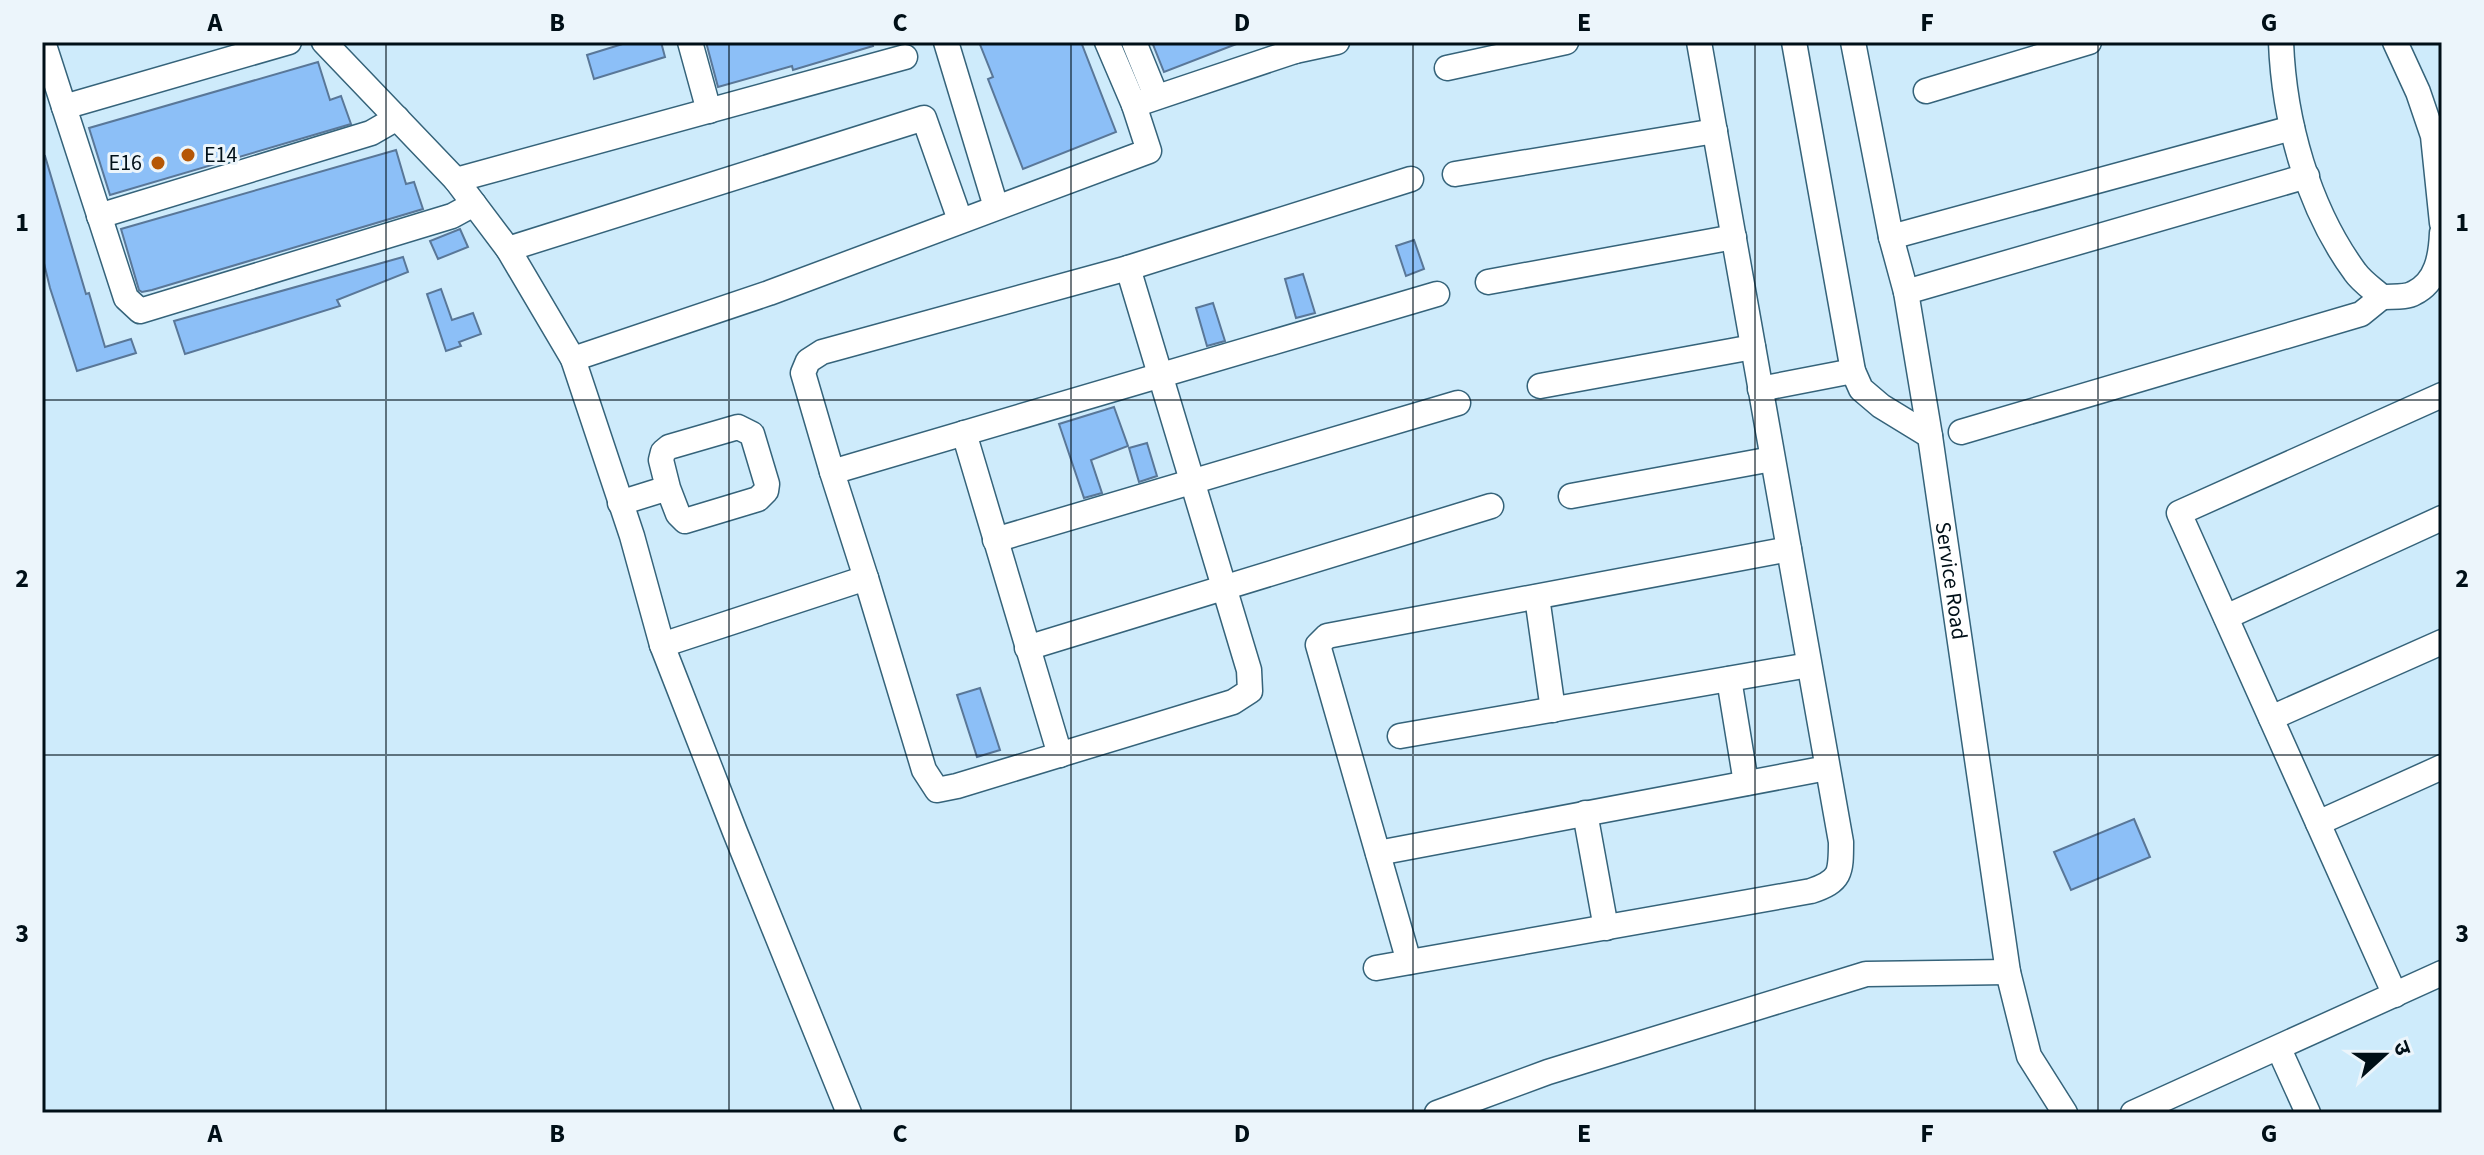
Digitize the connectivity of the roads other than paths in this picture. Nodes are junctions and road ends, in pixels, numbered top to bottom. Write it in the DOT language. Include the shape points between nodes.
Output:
graph roads {
  1 [pos="43,42"];
  2 [pos="289,42"];
  3 [pos="324,42"];
  4 [pos="690,42"];
  5 [pos="946,42"];
  6 [pos="1107,42"];
  7 [pos="1134,42"];
  8 [pos="1337,42"];
  9 [pos="1566,42"];
  10 [pos="1699,42"];
  11 [pos="1794,42"];
  12 [pos="1853,42"];
  13 [pos="2089,42"];
  14 [pos="2281,42"];
  15 [pos="2395,42"];
  16 [pos="1294,47"];
  17 [pos="905,57"];
  18 [pos="1447,68"];
  19 [pos="1926,91"];
  20 [pos="1145,101"];
  21 [pos="64,107"];
  22 [pos="709,111"];
  23 [pos="397,118"];
  24 [pos="2292,128"];
  25 [pos="1715,131"];
  26 [pos="2438,134"];
  27 [pos="1455,174"];
  28 [pos="2307,176"];
  29 [pos="1411,179"];
  30 [pos="456,180"];
  31 [pos="474,204"];
  32 [pos="996,207"];
  33 [pos="99,216"];
  34 [pos="960,220"];
  35 [pos="2442,223"];
  36 [pos="2442,233"];
  37 [pos="1734,237"];
  38 [pos="1891,237"];
  39 [pos="508,249"];
  40 [pos="1128,268"];
  41 [pos="2440,273"];
  42 [pos="1488,282"];
  43 [pos="1906,292"];
  44 [pos="1437,294"];
  45 [pos="2382,297"];
  46 [pos="1753,347"];
  47 [pos="573,359"];
  48 [pos="1853,371"];
  49 [pos="1160,374"];
  50 [pos="1540,386"];
  51 [pos="1760,389"];
  52 [pos="2442,395"];
  53 [pos="1458,403"];
  54 [pos="1961,432"];
  55 [pos="964,433"];
  56 [pos="1930,436"];
  57 [pos="1772,459"];
  58 [pos="832,472"];
  59 [pos="1194,481"];
  60 [pos="668,488"];
  61 [pos="1571,496"];
  62 [pos="620,503"];
  63 [pos="1491,506"];
  64 [pos="2442,518"];
  65 [pos="995,540"];
  66 [pos="1789,549"];
  67 [pos="866,578"];
  68 [pos="1225,589"];
  69 [pos="1537,597"];
  70 [pos="2226,617"];
  71 [pos="2442,642"];
  72 [pos="662,645"];
  73 [pos="1027,648"];
  74 [pos="1809,665"];
  75 [pos="1729,679"];
  76 [pos="1553,710"];
  77 [pos="2271,718"];
  78 [pos="1400,736"];
  79 [pos="1060,755"];
  80 [pos="2442,767"];
  81 [pos="1827,768"];
  82 [pos="1746,783"];
  83 [pos="1585,813"];
  84 [pos="2318,823"];
  85 [pos="1378,853"];
  86 [pos="1606,928"];
  87 [pos="1409,962"];
  88 [pos="1376,968"];
  89 [pos="2008,972"];
  90 [pos="2442,973"];
  91 [pos="2395,995"];
  92 [pos="2279,1049"];
  93 [pos="849,1113"];
  94 [pos="1437,1113"];
  95 [pos="2065,1113"];
  96 [pos="2133,1113"];
  97 [pos="2308,1113"];
  1 -- 21 [label="street"];
  2 -- 21 [label="street"];
  3 -- 23 [label="street"];
  4 -- 22 [label="street"];
  5 -- 32 [label="street"];
  6 -- 20 [label="street"];
  7 -- 20 [label="street"];
  8 -- 16 [label="street"];
  9 -- 18 [label="street"];
  10 -- 25 [label="street"];
  11 -- 48 [label="street"];
  12 -- 38 [label="street, Service Road"];
  13 -- 19 [label="street"];
  14 -- 24 [label="street"];
  15 -- 26 [label="street"];
  16 -- 20 [label="street"];
  17 -- 22 [label="street"];
  20 -- 32 [label="street" via="1149,151"];
  21 -- 33 [label="street"];
  22 -- 30 [label="street"];
  23 -- 30 [label="street"];
  23 -- 33 [label="street" via="371,133"];
  24 -- 28 [label="street"];
  24 -- 38 [label="street"];
  25 -- 27 [label="street"];
  25 -- 37 [label="street"];
  26 -- 35 [label="street"];
  28 -- 43 [label="street"];
  28 -- 45 [label="street" via="2326,224 2357,274"];
  29 -- 40 [label="street"];
  30 -- 31 [label="street"];
  31 -- 33 [label="street" via="452,216 140,311 126,298"];
  31 -- 39 [label="street"];
  32 -- 34 [label="street"];
  34 -- 39 [label="street" via="924,118"];
  34 -- 47 [label="street" via="769,293"];
  36 -- 41 [label="street"];
  37 -- 42 [label="street"];
  37 -- 46 [label="street"];
  38 -- 43 [label="street, Service Road"];
  39 -- 47 [label="street"];
  40 -- 49 [label="street"];
  40 -- 58 [label="street" via="822,352 808,361 803,373"];
  41 -- 45 [label="street" via="2413,294"];
  43 -- 56 [label="street, Service Road"];
  44 -- 49 [label="street"];
  45 -- 54 [label="street" via="2361,314"];
  46 -- 50 [label="street"];
  46 -- 51 [label="street"];
  47 -- 62 [label="street"];
  48 -- 51 [label="street"];
  48 -- 56 [label="street" via="1861,389 1881,406"];
  49 -- 55 [label="street"];
  49 -- 59 [label="street"];
  51 -- 57 [label="street"];
  52 -- 70 [label="street" via="2179,513"];
  53 -- 59 [label="street"];
  55 -- 58 [label="street"];
  55 -- 65 [label="street"];
  56 -- 89 [label="street, Service Road"];
  57 -- 61 [label="street"];
  57 -- 66 [label="street"];
  58 -- 67 [label="street"];
  59 -- 65 [label="street"];
  59 -- 68 [label="street"];
  60 -- 60 [label="street" via="661,460 669,447 738,427 752,434 767,484 758,499 685,521"];
  60 -- 62 [label="street"];
  62 -- 72 [label="street"];
  63 -- 68 [label="street"];
  64 -- 70 [label="street"];
  65 -- 73 [label="street"];
  66 -- 69 [label="street"];
  66 -- 74 [label="street"];
  67 -- 72 [label="street"];
  67 -- 79 [label="street" via="924,770 937,790"];
  68 -- 73 [label="street"];
  68 -- 79 [label="street" via="1249,670 1250,691 1233,702"];
  69 -- 76 [label="street"];
  69 -- 85 [label="street" via="1327,636 1318,645"];
  70 -- 77 [label="street"];
  71 -- 77 [label="street"];
  72 -- 93 [label="street"];
  73 -- 79 [label="street"];
  74 -- 75 [label="street"];
  74 -- 81 [label="street"];
  75 -- 76 [label="street"];
  75 -- 82 [label="street"];
  76 -- 78 [label="street"];
  77 -- 84 [label="street"];
  80 -- 84 [label="street"];
  81 -- 82 [label="street"];
  81 -- 86 [label="street" via="1841,842 1840,870 1830,885"];
  82 -- 83 [label="street"];
  83 -- 85 [label="street"];
  83 -- 86 [label="street"];
  84 -- 91 [label="street"];
  85 -- 87 [label="street"];
  86 -- 87 [label="street"];
  87 -- 88 [label="street"];
  89 -- 94 [label="street" via="1866,974 1548,1072"];
  89 -- 95 [label="street, Service Road" via="2029,1056"];
  90 -- 91 [label="street"];
  91 -- 92 [label="street"];
  92 -- 96 [label="street"];
  92 -- 97 [label="street"];
}
